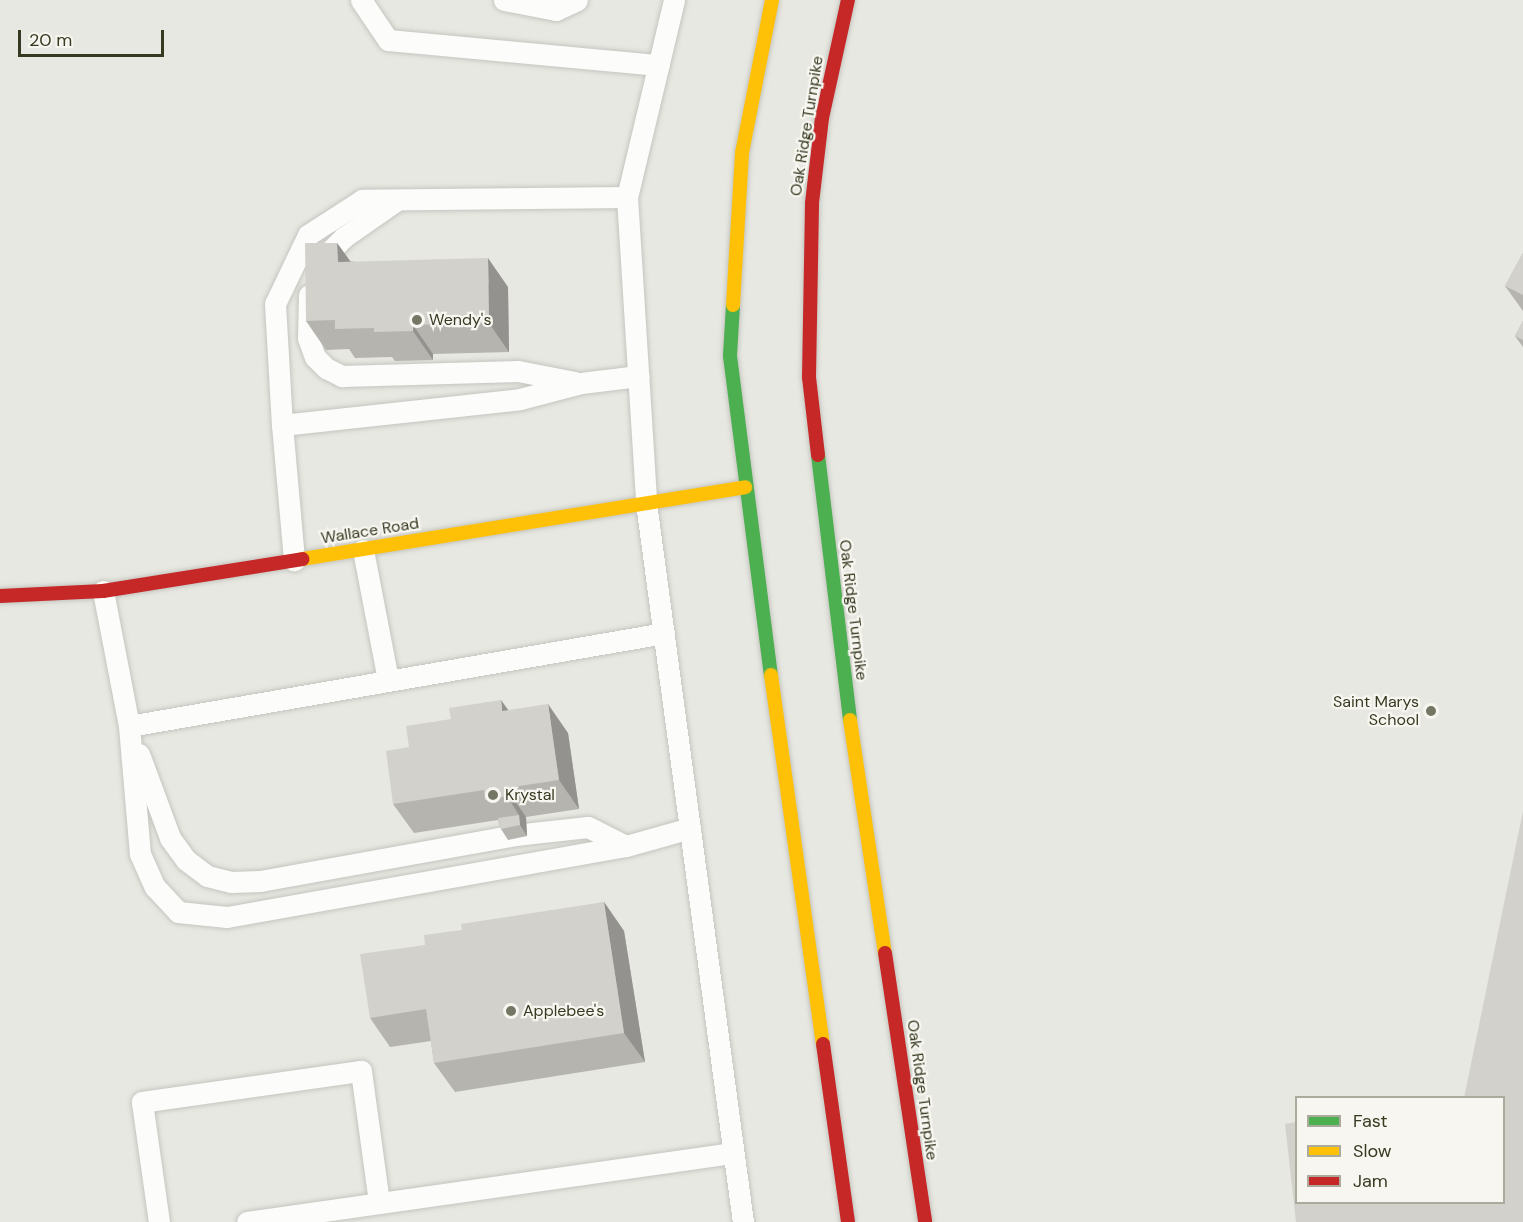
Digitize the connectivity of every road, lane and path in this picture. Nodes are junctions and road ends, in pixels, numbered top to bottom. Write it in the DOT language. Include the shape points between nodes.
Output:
graph roads {
  1 [pos="360,0"];
  2 [pos="504,0"];
  3 [pos="577,0"];
  4 [pos="674,0"];
  5 [pos="772,0"];
  6 [pos="848,0"];
  7 [pos="659,65"];
  8 [pos="627,197"];
  9 [pos="398,200"];
  10 [pos="639,376"];
  11 [pos="582,383"];
  12 [pos="282,424"];
  13 [pos="745,487"];
  14 [pos="646,504"];
  15 [pos="363,549"];
  16 [pos="294,560"];
  17 [pos="103,591"];
  18 [pos="0,596"];
  19 [pos="664,633"];
  20 [pos="388,680"];
  21 [pos="129,726"];
  22 [pos="690,828"];
  23 [pos="626,846"];
  24 [pos="734,1153"];
  25 [pos="379,1203"];
  26 [pos="159,1222"];
  27 [pos="246,1222"];
  28 [pos="743,1222"];
  29 [pos="849,1222"];
  30 [pos="925,1222"];
  1 -- 7 [label="lane" via="387,40"];
  2 -- 3 [label="lane" via="556,10"];
  4 -- 7 [label="lane"];
  5 -- 13 [label="main road" via="741,153 734,244 730,356"];
  6 -- 30 [label="main road, Oak Ridge Turnpike" via="822,118 812,203 808,377 839,644"];
  7 -- 8 [label="lane"];
  8 -- 9 [label="lane"];
  8 -- 10 [label="lane"];
  9 -- 11 [label="lane" via="321,257 310,280 308,338 315,357 326,368 342,376 518,371"];
  9 -- 12 [label="lane" via="362,201 308,235 275,304"];
  10 -- 11 [label="lane"];
  10 -- 14 [label="lane"];
  11 -- 12 [label="lane" via="520,399"];
  12 -- 16 [label="lane"];
  13 -- 14 [label="main road, Wallace Road"];
  13 -- 29 [label="main road"];
  14 -- 15 [label="main road, Wallace Road"];
  14 -- 19 [label="lane"];
  15 -- 16 [label="main road, Wallace Road"];
  15 -- 20 [label="lane"];
  16 -- 17 [label="main road, Wallace Road"];
  17 -- 18 [label="main road, Wallace Road"];
  17 -- 21 [label="lane"];
  19 -- 20 [label="lane"];
  19 -- 22 [label="lane"];
  20 -- 21 [label="lane"];
  21 -- 23 [label="lane" via="170,838 186,860 215,878 260,881 515,835 588,826"];
  21 -- 23 [label="lane" via="140,854 155,887 178,912 227,918"];
  22 -- 23 [label="lane"];
  22 -- 24 [label="lane"];
  24 -- 25 [label="lane"];
  24 -- 28 [label="lane"];
  25 -- 26 [label="lane" via="361,1071 142,1102"];
  25 -- 27 [label="lane"];
}
